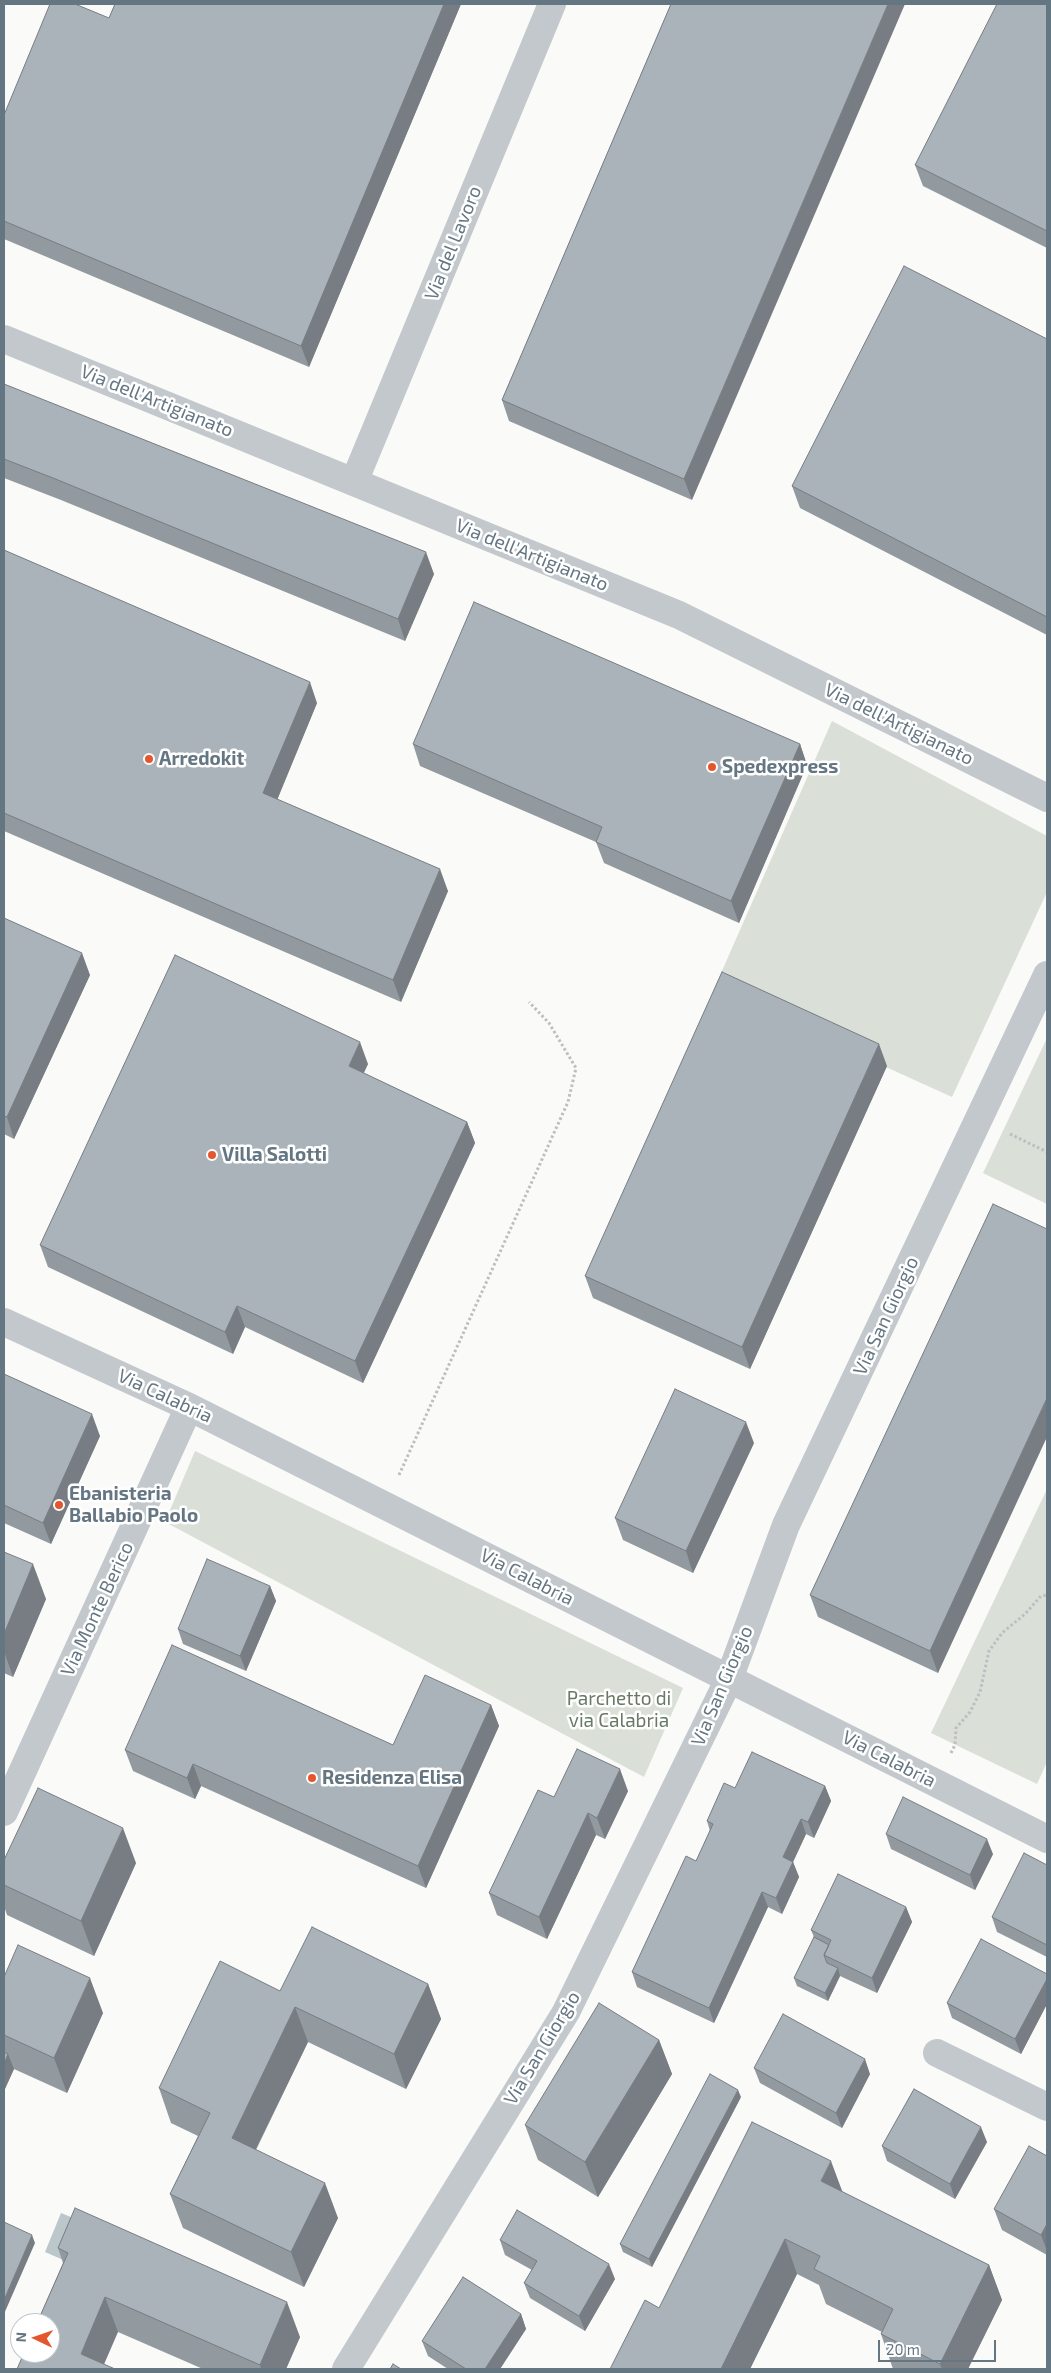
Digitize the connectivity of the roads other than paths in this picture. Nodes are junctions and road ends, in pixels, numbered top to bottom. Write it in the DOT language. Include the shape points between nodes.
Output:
graph roads {
  1 [pos="552,4"];
  2 [pos="4,339"];
  3 [pos="354,482"];
  4 [pos="1047,798"];
  5 [pos="1047,975"];
  6 [pos="4,1322"];
  7 [pos="189,1407"];
  8 [pos="729,1679"];
  9 [pos="4,1812"];
  10 [pos="1047,1839"];
  11 [pos="937,2053"];
  12 [pos="1047,2107"];
  13 [pos="346,2369"];
  1 -- 3 [label="street, Via del Lavoro"];
  2 -- 3 [label="street, Via dell'Artigianato"];
  3 -- 4 [label="street, Via dell'Artigianato" via="679,615"];
  5 -- 8 [label="street, Via San Giorgio" via="786,1525"];
  6 -- 7 [label="street, Via Calabria"];
  7 -- 8 [label="street, Via Calabria"];
  7 -- 9 [label="street, Via Monte Berico"];
  8 -- 10 [label="street, Via Calabria"];
  8 -- 13 [label="street, Via San Giorgio" via="566,2012"];
  11 -- 12 [label="street"];
}
